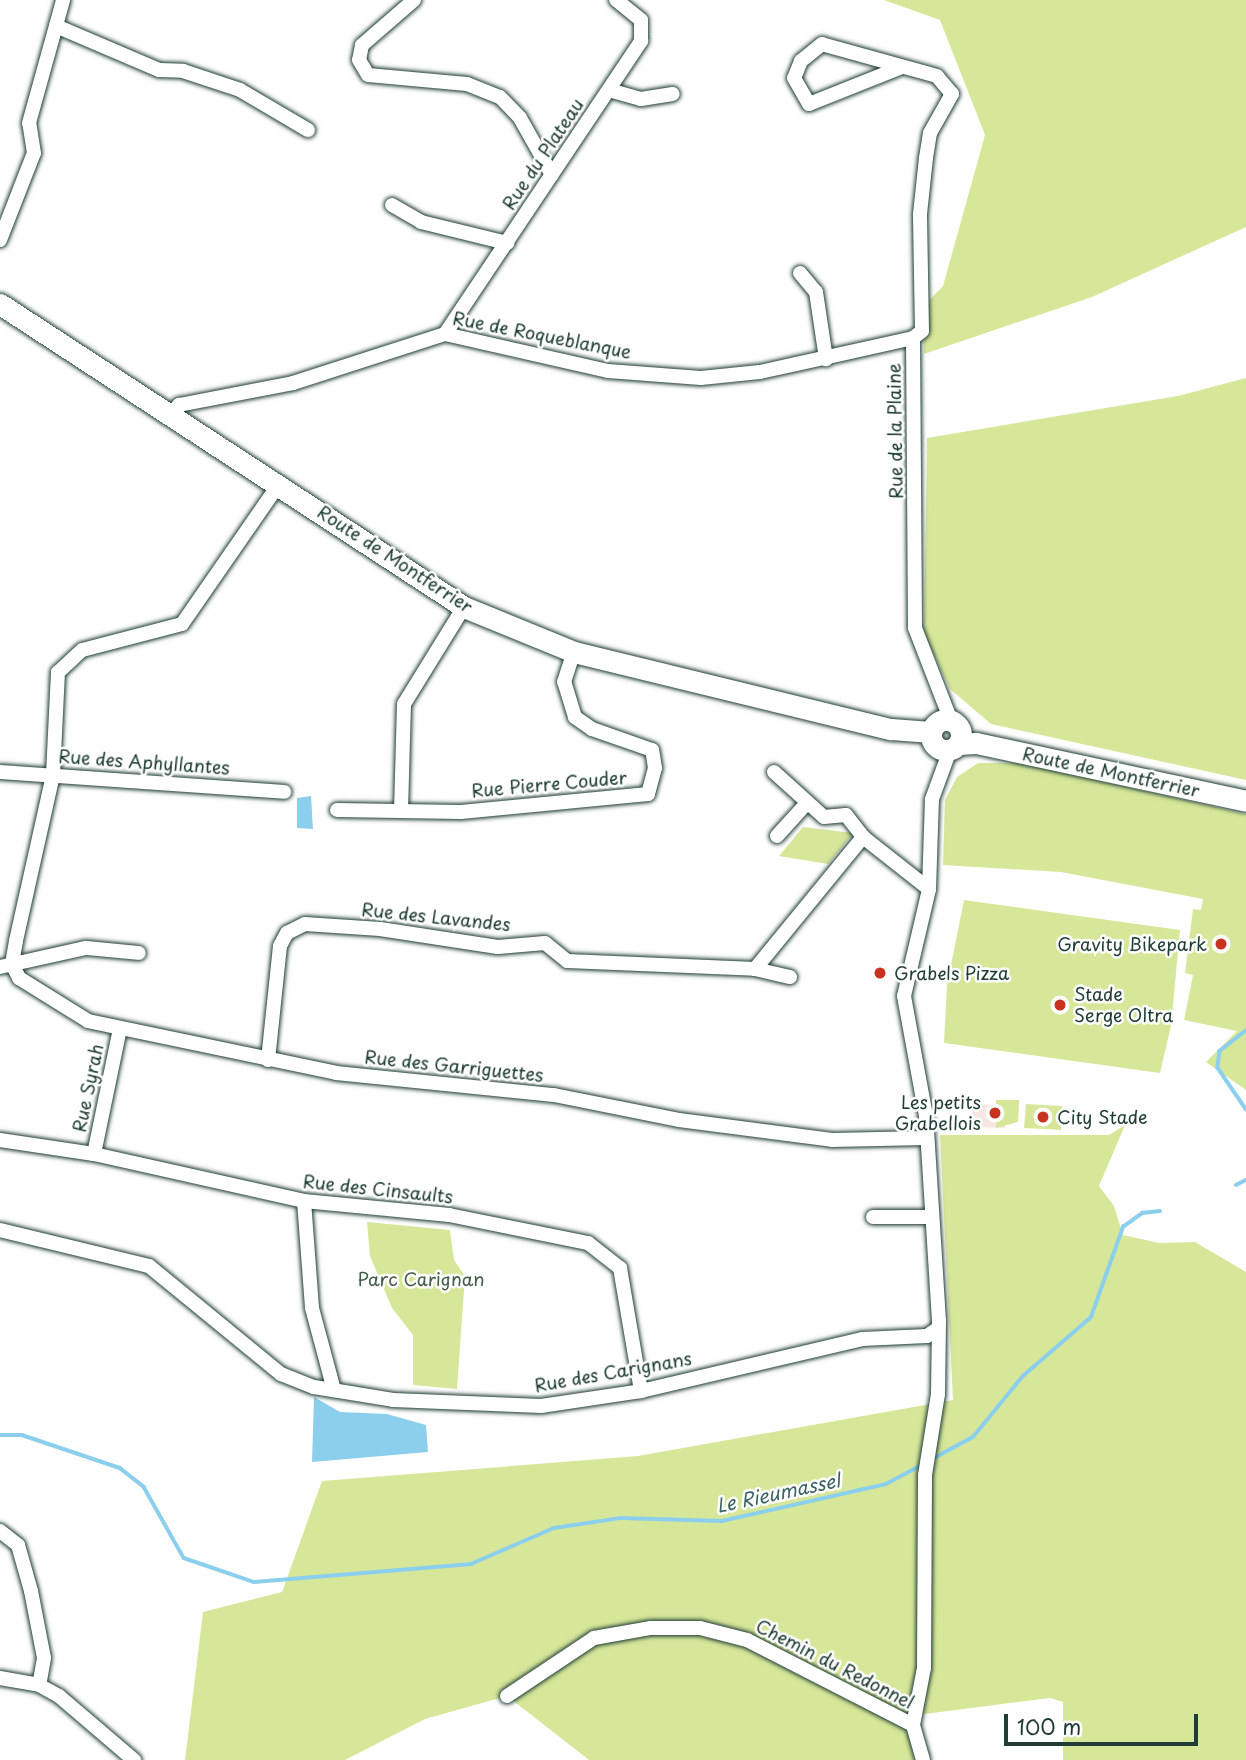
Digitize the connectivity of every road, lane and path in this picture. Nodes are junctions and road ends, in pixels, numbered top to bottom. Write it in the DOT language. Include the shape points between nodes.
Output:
graph roads {
  1 [pos="63,0"];
  2 [pos="616,0"];
  3 [pos="407,3"];
  4 [pos="56,26"];
  5 [pos="902,67"];
  6 [pos="609,90"];
  7 [pos="673,94"];
  8 [pos="308,130"];
  9 [pos="552,175"];
  10 [pos="392,205"];
  11 [pos="0,240"];
  12 [pos="507,243"];
  13 [pos="800,273"];
  14 [pos="0,304"];
  15 [pos="445,334"];
  16 [pos="913,338"];
  17 [pos="826,359"];
  18 [pos="172,413"];
  19 [pos="279,484"];
  20 [pos="464,607"];
  21 [pos="574,652"];
  22 [pos="945,736"];
  23 [pos="0,772"];
  24 [pos="774,772"];
  25 [pos="53,775"];
  26 [pos="285,792"];
  27 [pos="1246,801"];
  28 [pos="806,804"];
  29 [pos="337,810"];
  30 [pos="401,811"];
  31 [pos="777,836"];
  32 [pos="863,837"];
  33 [pos="929,889"];
  34 [pos="139,953"];
  35 [pos="6,965"];
  36 [pos="755,969"];
  37 [pos="790,977"];
  38 [pos="120,1029"];
  39 [pos="268,1060"];
  40 [pos="928,1139"];
  41 [pos="0,1140"];
  42 [pos="93,1154"];
  43 [pos="304,1201"];
  44 [pos="873,1217"];
  45 [pos="932,1217"];
  46 [pos="0,1230"];
  47 [pos="937,1329"];
  48 [pos="334,1390"];
  49 [pos="641,1391"];
  50 [pos="0,1531"];
  51 [pos="0,1678"];
  52 [pos="38,1685"];
  53 [pos="507,1696"];
  54 [pos="913,1725"];
  55 [pos="134,1760"];
  56 [pos="923,1760"];
  1 -- 4 [label="street"];
  2 -- 6 [label="street, Rue du Plateau" via="633,10 644,29"];
  3 -- 9 [label="street" via="362,45 359,60 368,75 467,84 500,97 520,118"];
  4 -- 8 [label="street" via="159,71 183,71 240,90"];
  4 -- 11 [label="street" via="29,123 34,153"];
  5 -- 5 [label="street" via="809,104 794,78 801,61 822,44"];
  5 -- 16 [label="street, Rue de la Plaine" via="946,83 952,94 930,133 926,158 920,214 922,331"];
  6 -- 7 [label="street" via="641,99"];
  6 -- 9 [label="street, Rue du Plateau"];
  9 -- 12 [label="street, Rue du Plateau"];
  10 -- 12 [label="street" via="421,222"];
  12 -- 15 [label="street, Rue du Plateau"];
  13 -- 17 [label="street" via="816,292"];
  14 -- 18 [label="street, Route de Montferrier"];
  15 -- 17 [label="street, Rue de Roqueblanque" via="608,371 701,378"];
  15 -- 18 [label="street, Rue de Roqueblanque" via="293,383 179,405"];
  16 -- 17 [label="street, Rue de Roqueblanque"];
  16 -- 22 [label="street, Rue de la Plaine" via="915,628"];
  18 -- 19 [label="street, Route de Montferrier"];
  19 -- 20 [label="street, Route de Montferrier"];
  19 -- 25 [label="street" via="182,624 82,650 58,672"];
  20 -- 21 [label="street, Route de Montferrier"];
  20 -- 30 [label="street" via="404,704"];
  21 -- 22 [label="street, Route de Montferrier"];
  21 -- 30 [label="street, Rue Pierre Couder" via="564,682 575,717 592,729 652,750 656,756 652,791 624,799"];
  22 -- 27 [label="street, Route de Montferrier"];
  22 -- 33 [label="street, Chemin du Redonnel" via="932,799"];
  23 -- 25 [label="street, Rue des Aphyllantes"];
  24 -- 28 [label="street"];
  25 -- 26 [label="street, Rue des Aphyllantes"];
  25 -- 35 [label="street"];
  28 -- 31 [label="street"];
  28 -- 32 [label="street" via="824,817 846,815"];
  29 -- 30 [label="street, Rue Pierre Couder"];
  32 -- 33 [label="street"];
  32 -- 36 [label="street"];
  33 -- 40 [label="street, Chemin du Redonnel" via="905,996"];
  34 -- 35 [label="street" via="86,948"];
  35 -- 38 [label="street, Rue des Garriguettes" via="88,1021"];
  36 -- 37 [label="street, Rue des Lavandes"];
  36 -- 39 [label="street, Rue des Lavandes" via="567,961 545,943 498,947 380,929 305,924 286,933 280,946"];
  38 -- 39 [label="street, Rue des Garriguettes"];
  38 -- 42 [label="street, Rue Syrah"];
  39 -- 40 [label="street, Rue des Garriguettes" via="336,1073 554,1095 679,1120 832,1140"];
  40 -- 45 [label="street, Chemin du Redonnel"];
  41 -- 42 [label="street, Rue des Cinsaults"];
  42 -- 43 [label="street, Rue des Cinsaults"];
  43 -- 48 [label="street" via="313,1308"];
  43 -- 49 [label="street, Rue des Cinsaults" via="449,1215 602,1250 620,1268"];
  44 -- 45 [label="street"];
  45 -- 47 [label="street, Chemin du Redonnel"];
  46 -- 48 [label="street, Rue des Carignans" via="149,1266 271,1368 314,1387"];
  47 -- 49 [label="street, Rue des Carignans" via="927,1336 862,1339"];
  47 -- 54 [label="street, Chemin du Redonnel" via="938,1394 925,1475 924,1668"];
  48 -- 49 [label="street, Rue des Carignans" via="393,1401 497,1407"];
  50 -- 52 [label="street" via="18,1545 31,1591 44,1658"];
  51 -- 52 [label="street"];
  52 -- 55 [label="street" via="86,1714"];
  53 -- 54 [label="street, Chemin du Redonnel" via="594,1638 650,1628 700,1628 747,1640"];
  54 -- 56 [label="street, Chemin du Redonnel"];
}
